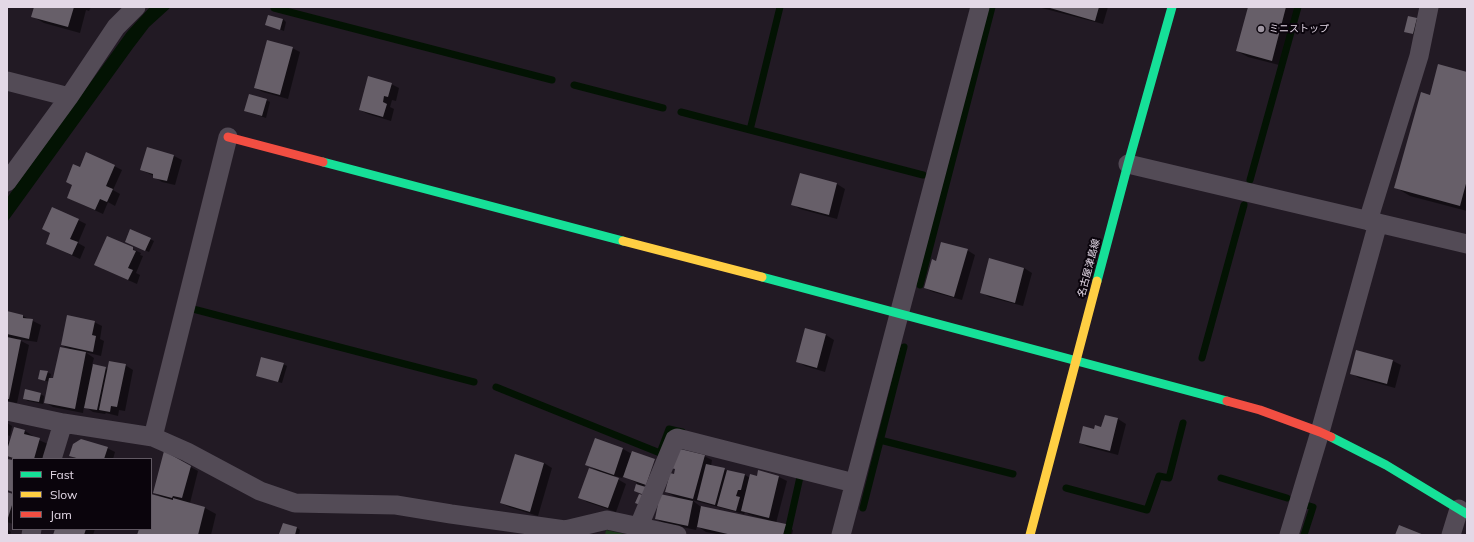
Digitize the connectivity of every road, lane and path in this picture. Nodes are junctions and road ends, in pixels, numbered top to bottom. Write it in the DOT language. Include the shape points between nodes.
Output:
graph roads {
  1 [pos="136,7"];
  2 [pos="980,7"];
  3 [pos="1172,7"];
  4 [pos="1428,7"];
  5 [pos="7,81"];
  6 [pos="69,97"];
  7 [pos="228,137"];
  8 [pos="1128,164"];
  9 [pos="7,182"];
  10 [pos="1373,222"];
  11 [pos="1467,244"];
  12 [pos="899,314"];
  13 [pos="1076,360"];
  14 [pos="7,411"];
  15 [pos="63,423"];
  16 [pos="1320,432"];
  17 [pos="153,437"];
  18 [pos="52,458"];
  19 [pos="854,483"];
  20 [pos="1463,512"];
  21 [pos="639,526"];
  22 [pos="677,535"];
  23 [pos="840,535"];
  24 [pos="1030,535"];
  25 [pos="1289,535"];
  26 [pos="1451,535"];
  1 -- 6 [label="street" via="116,27"];
  2 -- 12 [label="street"];
  3 -- 8 [label="street, 名古屋津島線"];
  4 -- 10 [label="street" via="1419,56"];
  5 -- 6 [label="street"];
  6 -- 9 [label="street"];
  7 -- 12 [label="street"];
  7 -- 17 [label="street"];
  8 -- 10 [label="street"];
  8 -- 13 [label="street, 名古屋津島線"];
  10 -- 11 [label="street"];
  10 -- 16 [label="street"];
  12 -- 13 [label="street"];
  12 -- 19 [label="street"];
  13 -- 16 [label="street" via="1260,410"];
  13 -- 24 [label="street, 名古屋津島線"];
  14 -- 15 [label="street"];
  15 -- 17 [label="street"];
  15 -- 18 [label="street"];
  16 -- 20 [label="street" via="1386,465"];
  16 -- 25 [label="street"];
  17 -- 21 [label="street" via="260,491 295,503 396,505 565,530 607,520"];
  19 -- 21 [label="street" via="677,438"];
  19 -- 23 [label="street"];
  20 -- 26 [label="street"];
  21 -- 22 [label="street"];
}
